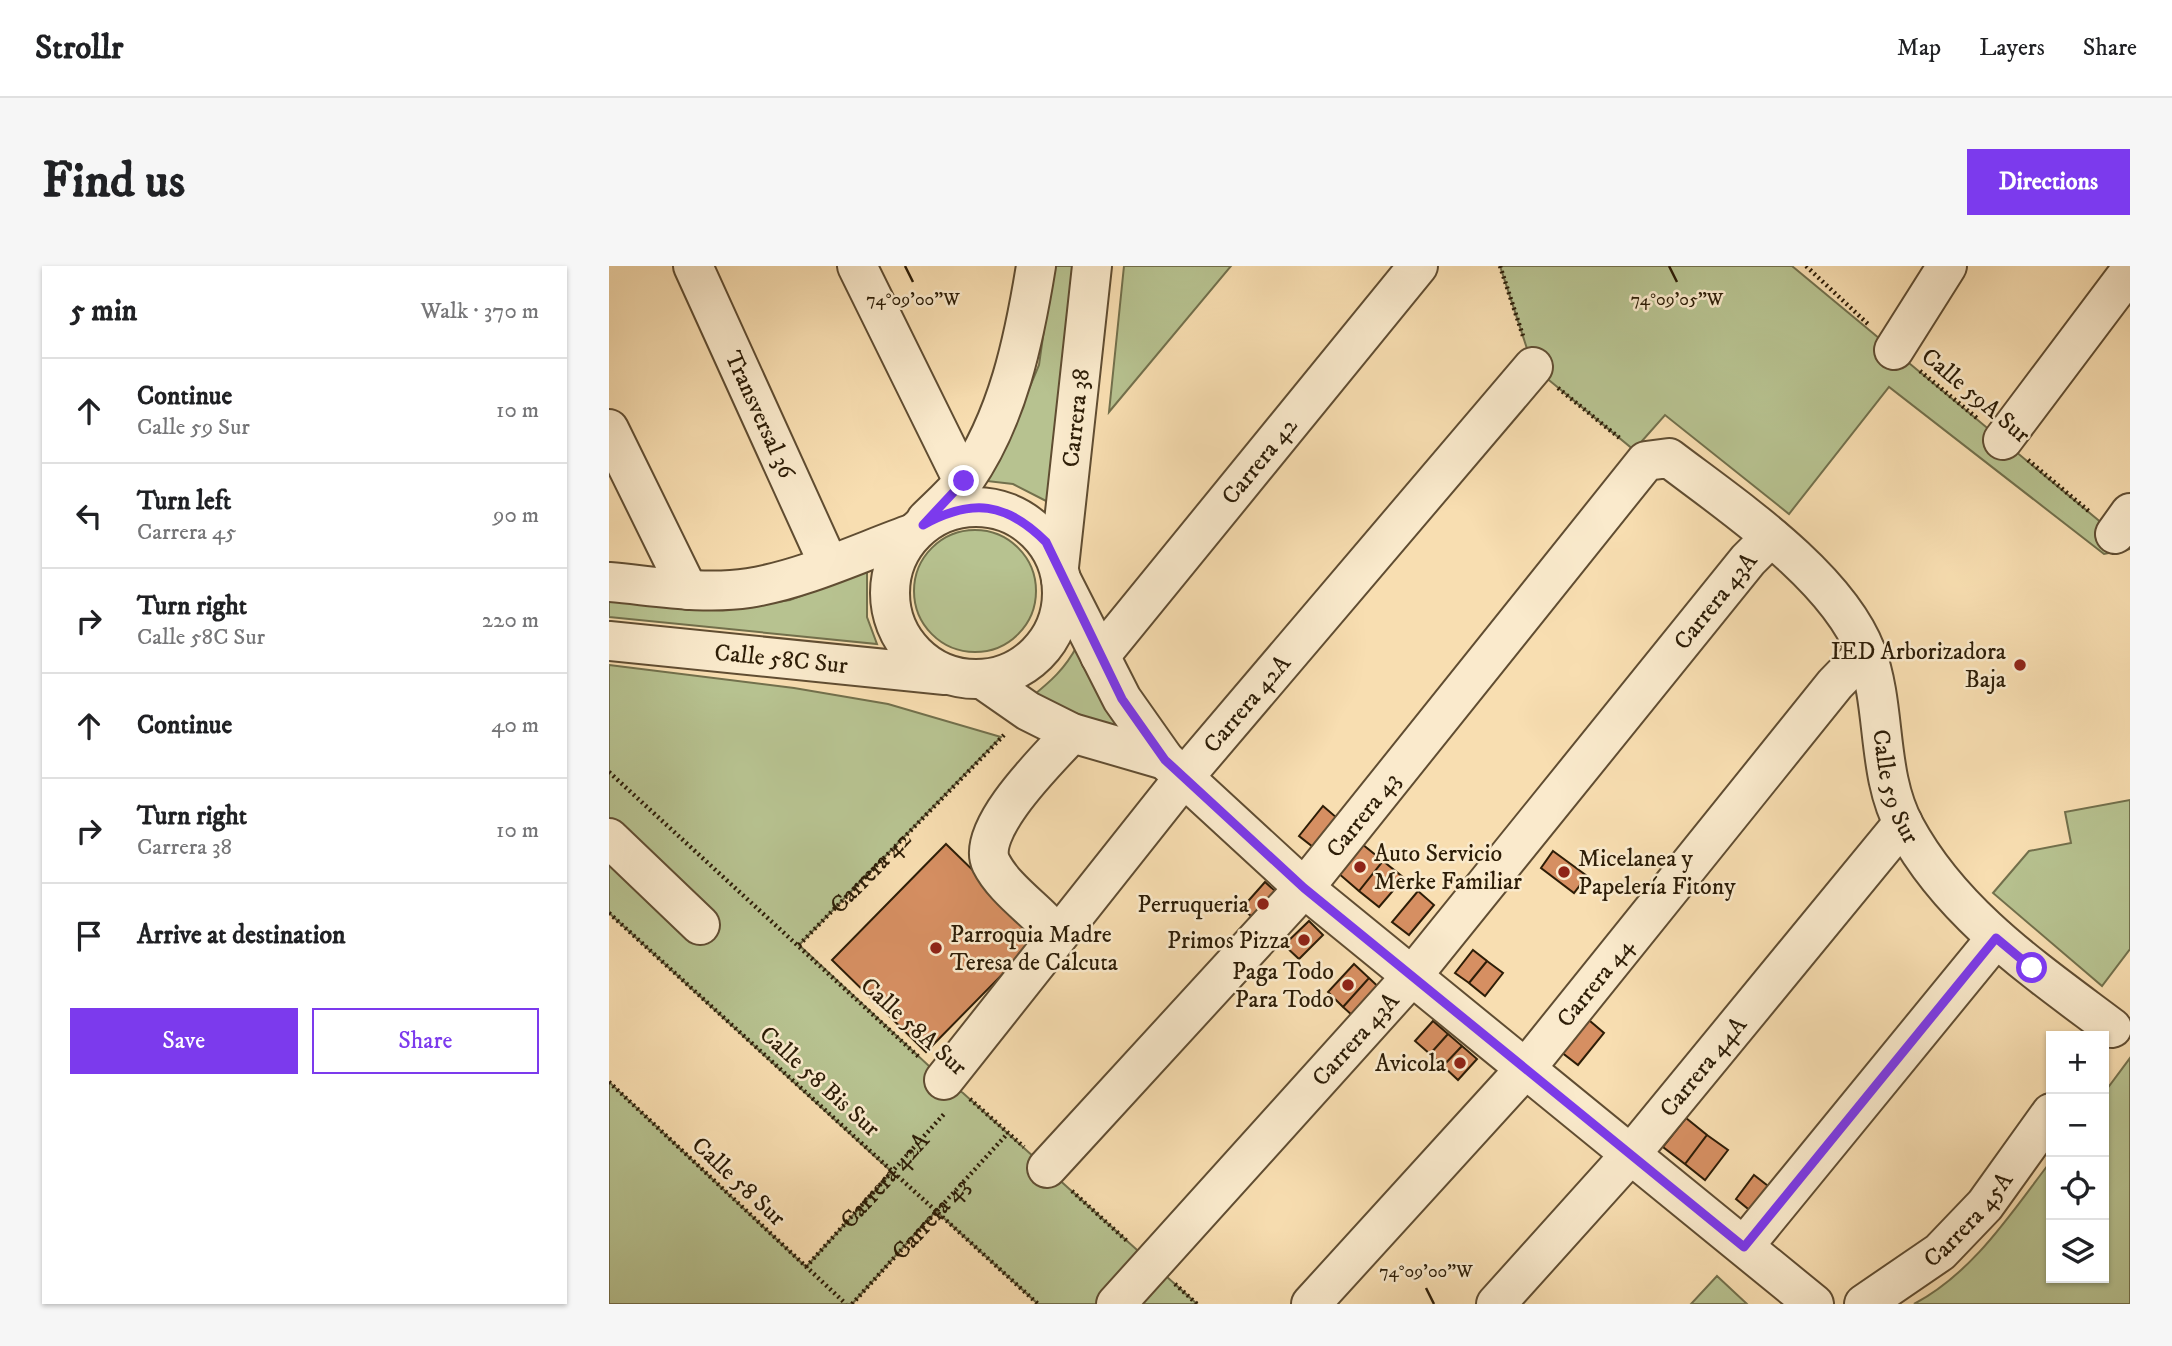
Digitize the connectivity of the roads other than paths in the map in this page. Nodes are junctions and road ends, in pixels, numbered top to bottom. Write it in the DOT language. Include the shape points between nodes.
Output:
graph roads {
  1 [pos="693,266"];
  2 [pos="857,266"];
  3 [pos="1036,266"];
  4 [pos="1092,266"];
  5 [pos="1419,266"];
  6 [pos="1947,266"];
  7 [pos="2130,271"];
  8 [pos="1894,350"];
  9 [pos="1533,367"];
  10 [pos="609,429"];
  11 [pos="2003,439"];
  12 [pos="1668,458"];
  13 [pos="964,481"];
  14 [pos="918,529"];
  15 [pos="1771,537"];
  16 [pos="828,564"];
  17 [pos="1060,573"];
  18 [pos="609,582"];
  19 [pos="688,590"];
  20 [pos="609,641"];
  21 [pos="1866,652"];
  22 [pos="1100,656"];
  23 [pos="968,678"];
  24 [pos="1072,733"];
  25 [pos="1175,768"];
  26 [pos="1903,823"];
  27 [pos="609,838"];
  28 [pos="1304,888"];
  29 [pos="1043,920"];
  30 [pos="700,925"];
  31 [pos="1996,938"];
  32 [pos="1412,976"];
  33 [pos="2115,1023"];
  34 [pos="1526,1068"];
  35 [pos="945,1096"];
  36 [pos="2046,1120"];
  37 [pos="1631,1154"];
  38 [pos="1047,1168"];
  39 [pos="1744,1247"];
  40 [pos="1109,1299"];
  41 [pos="1311,1304"];
  42 [pos="1496,1304"];
  43 [pos="1815,1304"];
  44 [pos="1864,1304"];
  1 -- 16 [label="street, Transversal 36"];
  2 -- 13 [label="street"];
  3 -- 13 [label="street" via="1026,331 1011,382"];
  4 -- 17 [label="street, Carrera 38" via="1077,375"];
  5 -- 22 [label="street, Carrera 42"];
  6 -- 8 [label="street"];
  7 -- 11 [label="street"];
  9 -- 25 [label="street, Carrera 42A"];
  10 -- 19 [label="street"];
  12 -- 15 [label="street, Calle 59 Sur"];
  12 -- 28 [label="street, Carrera 43" via="1646,461"];
  13 -- 14 [label="street"];
  14 -- 16 [label="street"];
  14 -- 17 [label="street" via="947,512 974,506 1002,510 1027,523 1046,542"];
  14 -- 23 [label="street" via="898,554 891,578 889,604 896,628 930,666"];
  15 -- 21 [label="street, Calle 59 Sur" via="1836,603"];
  15 -- 32 [label="street, Carrera 43A"];
  16 -- 19 [label="street" via="749,588"];
  17 -- 22 [label="street, Calle 58C Sur"];
  17 -- 23 [label="street" via="1061,607 1052,634 1034,656 1018,667"];
  18 -- 19 [label="street"];
  20 -- 23 [label="street, Calle 58C Sur"];
  21 -- 26 [label="street, Calle 59 Sur" via="1888,780"];
  21 -- 34 [label="street, Carrera 44" via="1835,684"];
  22 -- 25 [label="street, Calle 58C Sur" via="1122,699"];
  23 -- 24 [label="street, Calle 58C Sur"];
  24 -- 25 [label="street, Calle 58C Sur"];
  24 -- 29 [label="street" via="1010,801 990,848 989,858 996,870"];
  25 -- 28 [label="street, Calle 58C Sur"];
  25 -- 35 [label="street, Carrera 42A"];
  26 -- 31 [label="street, Calle 59 Sur" via="1938,877"];
  26 -- 37 [label="street, Carrera 44A"];
  27 -- 30 [label="street"];
  28 -- 32 [label="street, Calle 58C Sur"];
  28 -- 38 [label="street, Carrera 43"];
  31 -- 33 [label="street, Calle 59 Sur"];
  31 -- 39 [label="street"];
  32 -- 34 [label="street, Calle 58C Sur"];
  32 -- 40 [label="street, Carrera 43A" via="1152,1264"];
  34 -- 37 [label="street, Calle 58C Sur"];
  34 -- 41 [label="street, Carrera 44"];
  36 -- 44 [label="street, Carrera 45A" via="1985,1205 1940,1252"];
  37 -- 39 [label="street, Calle 58C Sur"];
  37 -- 42 [label="street, Carrera 44A"];
  39 -- 43 [label="street, Calle 58C Sur"];
}
